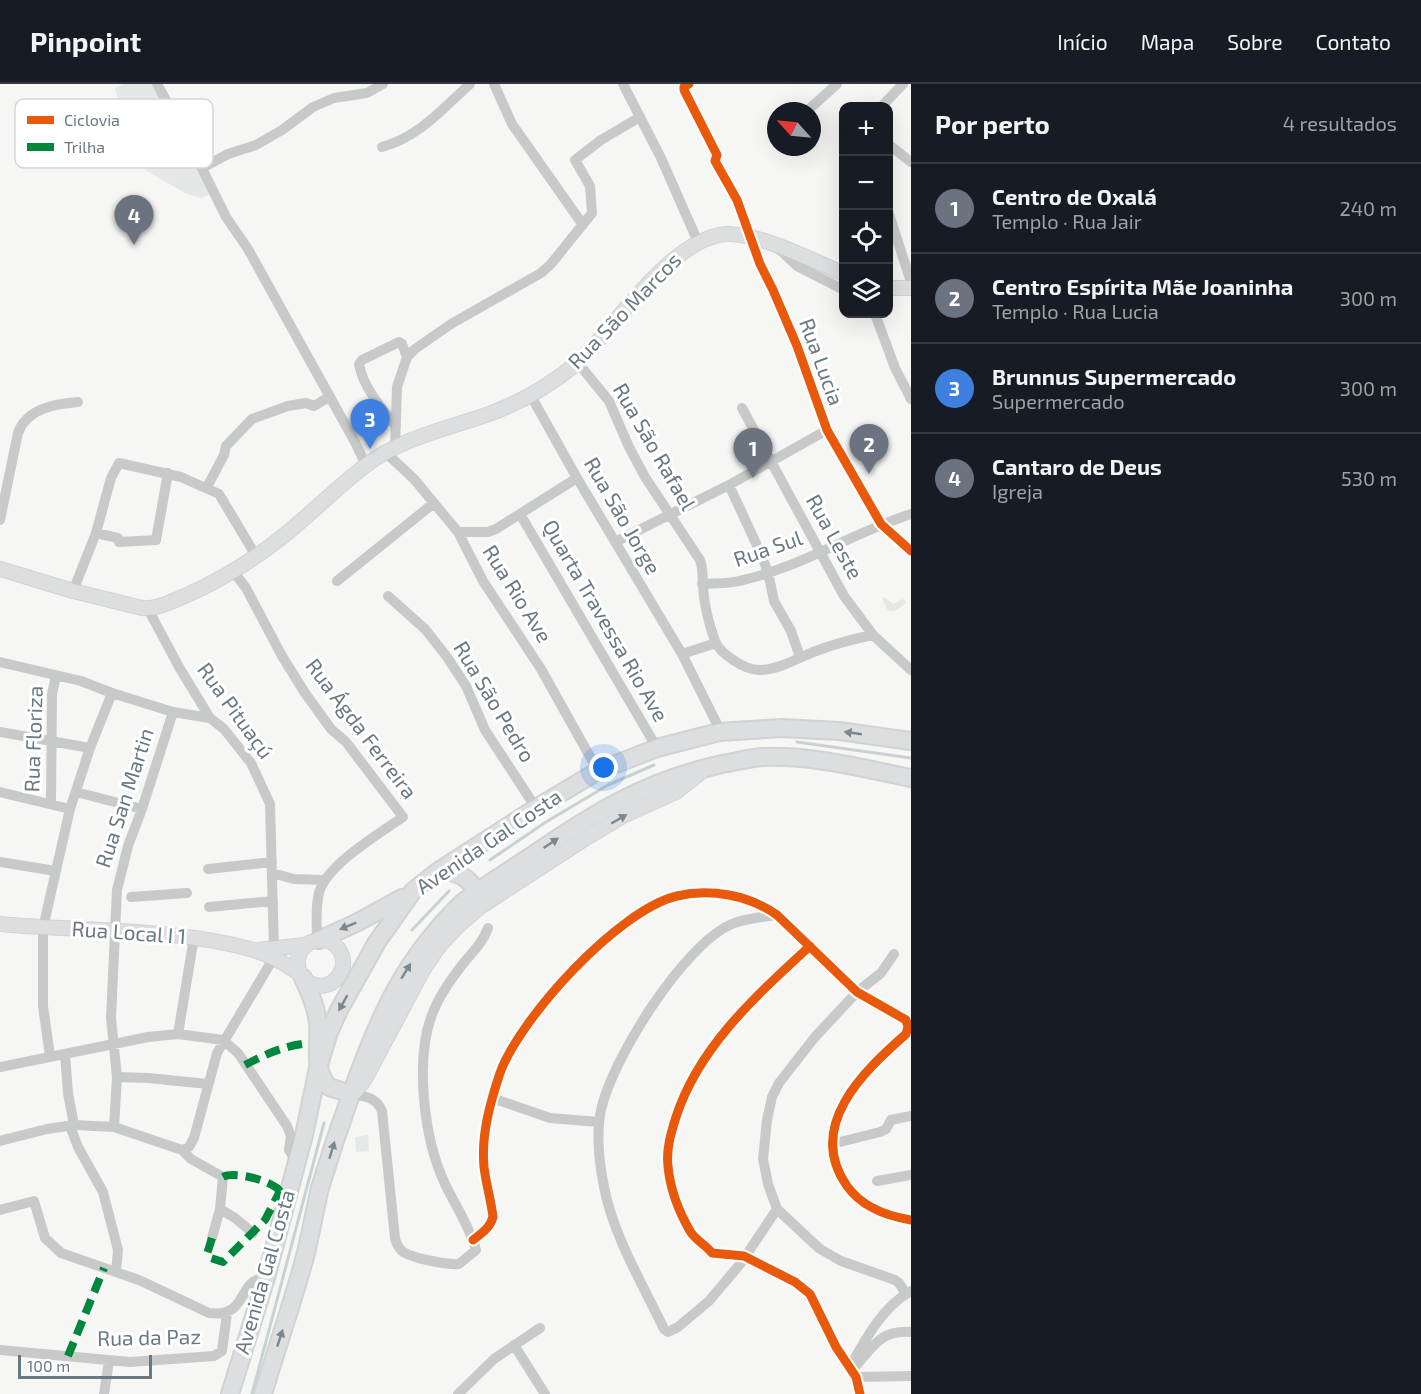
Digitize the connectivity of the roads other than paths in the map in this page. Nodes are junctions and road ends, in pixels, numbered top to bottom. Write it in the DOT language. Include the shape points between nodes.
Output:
graph roads {
  1 [pos="157,84"];
  2 [pos="383,84"];
  3 [pos="470,84"];
  4 [pos="494,84"];
  5 [pos="624,84"];
  6 [pos="689,84"];
  7 [pos="837,84"];
  8 [pos="903,84"];
  9 [pos="165,99"];
  10 [pos="817,102"];
  11 [pos="886,102"];
  12 [pos="640,117"];
  13 [pos="382,147"];
  14 [pos="893,148"];
  15 [pos="213,162"];
  16 [pos="911,162"];
  17 [pos="202,168"];
  18 [pos="582,225"];
  19 [pos="893,226"];
  20 [pos="750,236"];
  21 [pos="698,242"];
  22 [pos="776,246"];
  23 [pos="839,272"];
  24 [pos="911,282"];
  25 [pos="839,288"];
  26 [pos="893,288"];
  27 [pos="911,288"];
  28 [pos="876,318"];
  29 [pos="407,357"];
  30 [pos="578,363"];
  31 [pos="531,396"];
  32 [pos="329,397"];
  33 [pos="911,399"];
  34 [pos="78,402"];
  35 [pos="742,408"];
  36 [pos="396,426"];
  37 [pos="827,430"];
  38 [pos="390,450"];
  39 [pos="770,461"];
  40 [pos="366,465"];
  41 [pos="168,473"];
  42 [pos="577,478"];
  43 [pos="5,479"];
  44 [pos="729,485"];
  45 [pos="207,487"];
  46 [pos="434,503"];
  47 [pos="520,514"];
  48 [pos="670,514"];
  49 [pos="911,514"];
  50 [pos="0,520"];
  51 [pos="881,524"];
  52 [pos="458,532"];
  53 [pos="96,533"];
  54 [pos="615,542"];
  55 [pos="911,551"];
  56 [pos="820,552"];
  57 [pos="256,556"];
  58 [pos="0,569"];
  59 [pos="233,571"];
  60 [pos="768,572"];
  61 [pos="0,574"];
  62 [pos="337,581"];
  63 [pos="702,584"];
  64 [pos="73,591"];
  65 [pos="388,596"];
  66 [pos="148,609"];
  67 [pos="873,635"];
  68 [pos="716,643"];
  69 [pos="682,654"];
  70 [pos="800,657"];
  71 [pos="0,662"];
  72 [pos="910,667"];
  73 [pos="56,676"];
  74 [pos="112,693"];
  75 [pos="173,712"];
  76 [pos="210,718"];
  77 [pos="0,732"];
  78 [pos="724,732"];
  79 [pos="51,741"];
  80 [pos="911,741"];
  81 [pos="90,748"];
  82 [pos="657,748"];
  83 [pos="707,768"];
  84 [pos="598,771"];
  85 [pos="911,778"];
  86 [pos="0,792"];
  87 [pos="76,792"];
  88 [pos="51,803"];
  89 [pos="536,808"];
  90 [pos="70,809"];
  91 [pos="142,809"];
  92 [pos="0,862"];
  93 [pos="272,868"];
  94 [pos="208,869"];
  95 [pos="441,870"];
  96 [pos="56,871"];
  97 [pos="324,880"];
  98 [pos="413,891"];
  99 [pos="476,892"];
  100 [pos="187,893"];
  101 [pos="131,897"];
  102 [pos="273,901"];
  103 [pos="208,907"];
  104 [pos="471,914"];
  105 [pos="777,915"];
  106 [pos="0,924"];
  107 [pos="43,928"];
  108 [pos="488,928"];
  109 [pos="116,931"];
  110 [pos="194,937"];
  111 [pos="316,941"];
  112 [pos="810,946"];
  113 [pos="273,954"];
  114 [pos="894,954"];
  115 [pos="301,976"];
  116 [pos="857,992"];
  117 [pos="178,1034"];
  118 [pos="224,1040"];
  119 [pos="114,1046"];
  120 [pos="65,1054"];
  121 [pos="50,1056"];
  122 [pos="0,1067"];
  123 [pos="318,1068"];
  124 [pos="117,1077"];
  125 [pos="208,1084"];
  126 [pos="351,1094"];
  127 [pos="492,1098"];
  128 [pos="911,1116"];
  129 [pos="599,1122"];
  130 [pos="72,1126"];
  131 [pos="114,1127"];
  132 [pos="0,1141"];
  133 [pos="832,1144"];
  134 [pos="182,1150"];
  135 [pos="297,1163"];
  136 [pos="911,1175"];
  137 [pos="877,1181"];
  138 [pos="220,1209"];
  139 [pos="777,1209"];
  140 [pos="0,1210"];
  141 [pos="911,1220"];
  142 [pos="253,1233"];
  143 [pos="213,1238"];
  144 [pos="474,1245"];
  145 [pos="744,1256"];
  146 [pos="116,1272"];
  147 [pos="266,1278"];
  148 [pos="909,1292"];
  149 [pos="226,1312"];
  150 [pos="540,1329"];
  151 [pos="911,1332"];
  152 [pos="514,1345"];
  153 [pos="0,1350"];
  154 [pos="109,1361"];
  155 [pos="853,1371"];
  156 [pos="911,1376"];
  157 [pos="104,1394"];
  158 [pos="230,1394"];
  159 [pos="263,1394"];
  160 [pos="458,1394"];
  161 [pos="545,1394"];
  162 [pos="860,1394"];
  1 -- 9 [label="street"];
  2 -- 15 [label="street" via="367,93 334,98 314,107 256,145"];
  3 -- 13 [label="street" via="416,132"];
  4 -- 18 [label="street" via="512,124"];
  5 -- 12 [label="street"];
  6 -- 20 [label="street, Rua Lucia" via="684,90 717,155 715,161 737,200"];
  7 -- 10 [label="street"];
  8 -- 11 [label="street"];
  12 -- 18 [label="street" via="575,160 590,186 592,213"];
  12 -- 21 [label="street"];
  14 -- 16 [label="street"];
  17 -- 32 [label="street"];
  18 -- 29 [label="street" via="541,273 451,324"];
  19 -- 24 [label="street"];
  20 -- 21 [label="main road, Rua São Marcos" via="727,234"];
  20 -- 22 [label="main road, Rua São Marcos"];
  20 -- 37 [label="street, Rua Lucia" via="797,346"];
  21 -- 30 [label="main road, Rua São Marcos" via="674,259"];
  22 -- 23 [label="main road, Rua São Marcos"];
  22 -- 25 [label="street" via="797,266"];
  26 -- 27 [label="main road"];
  28 -- 33 [label="street"];
  29 -- 36 [label="street" via="397,387"];
  29 -- 36 [label="street" via="399,342 359,364 378,404"];
  30 -- 31 [label="main road, Rua São Marcos"];
  30 -- 48 [label="street, Rua São Rafael" via="609,400 634,457"];
  31 -- 38 [label="main road, Rua São Marcos"];
  31 -- 42 [label="street, Rua São Jorge"];
  32 -- 40 [label="street"];
  32 -- 45 [label="street" via="314,406 288,406 252,419 226,446"];
  34 -- 43 [label="street" via="43,409 23,422"];
  35 -- 39 [label="street, Rua Leste"];
  36 -- 38 [label="street"];
  37 -- 39 [label="street"];
  37 -- 51 [label="street, Rua Lucia"];
  38 -- 40 [label="main road, Rua São Marcos"];
  38 -- 46 [label="street, Rua Rio Ave"];
  39 -- 44 [label="street"];
  39 -- 56 [label="street, Rua Leste"];
  40 -- 57 [label="main road, Rua São Marcos"];
  41 -- 45 [label="street"];
  41 -- 53 [label="street" via="119,463"];
  41 -- 53 [label="street" via="156,540 119,542 118,538"];
  42 -- 47 [label="street"];
  42 -- 54 [label="street, Rua São Jorge"];
  43 -- 50 [label="street"];
  44 -- 48 [label="street"];
  44 -- 60 [label="street"];
  45 -- 57 [label="street" via="219,494"];
  46 -- 52 [label="street, Rua Rio Ave"];
  46 -- 62 [label="street"];
  47 -- 52 [label="street" via="488,532"];
  47 -- 82 [label="street, Quarta Travessa Rio Ave"];
  48 -- 54 [label="street"];
  48 -- 63 [label="street, Rua São Rafael" via="700,560 705,576"];
  49 -- 51 [label="street, Rua Sul"];
  51 -- 55 [label="street, Rua Lucia"];
  51 -- 56 [label="street, Rua Sul"];
  52 -- 84 [label="street, Rua Rio Ave" via="483,580 542,669"];
  53 -- 64 [label="street"];
  54 -- 69 [label="street, Rua São Jorge"];
  56 -- 60 [label="street, Rua Sul"];
  56 -- 67 [label="street, Rua Leste" via="844,596"];
  57 -- 59 [label="main road, Rua São Marcos"];
  58 -- 61 [label="street"];
  58 -- 64 [label="main road"];
  59 -- 66 [label="main road, Rua São Marcos"];
  59 -- 97 [label="street, Rua Ágda Ferreira" via="305,693 404,817 335,867"];
  60 -- 63 [label="street, Rua Sul" via="737,582"];
  60 -- 70 [label="street" via="774,600"];
  63 -- 68 [label="street, Rua São Rafael"];
  64 -- 66 [label="main road"];
  65 -- 89 [label="street, Rua São Pedro" via="425,629 447,657 466,686 485,730"];
  66 -- 76 [label="street, Rua Pituaçú"];
  67 -- 70 [label="street"];
  67 -- 72 [label="street, Rua Leste"];
  68 -- 69 [label="street"];
  68 -- 70 [label="street" via="729,656 753,669 776,667"];
  69 -- 78 [label="street, Rua São Jorge"];
  71 -- 73 [label="street"];
  73 -- 74 [label="street"];
  73 -- 79 [label="street, Rua Floriza"];
  74 -- 75 [label="street"];
  74 -- 81 [label="street"];
  75 -- 76 [label="street"];
  75 -- 91 [label="street, Rua San Martin"];
  76 -- 93 [label="street, Rua Pituaçú" via="225,729 251,763 270,804"];
  77 -- 79 [label="street"];
  80 -- 78 [label="main road, Avenida Gal Costa, one-way" via="782,728"];
  78 -- 82 [label="main road, Avenida Gal Costa"];
  79 -- 81 [label="street"];
  79 -- 88 [label="street, Rua Floriza"];
  81 -- 87 [label="street"];
  82 -- 84 [label="main road, Avenida Gal Costa"];
  83 -- 85 [label="main road, Avenida Gal Costa" via="760,757 812,758"];
  99 -- 83 [label="main road, Avenida Gal Costa, one-way" via="616,801 669,778"];
  104 -- 83 [label="main road, one-way" via="625,815 676,792"];
  84 -- 89 [label="main road, Avenida Gal Costa"];
  86 -- 88 [label="street"];
  87 -- 90 [label="street"];
  87 -- 91 [label="street"];
  88 -- 90 [label="street"];
  89 -- 95 [label="main road, Avenida Gal Costa"];
  90 -- 96 [label="street"];
  91 -- 109 [label="street, Rua San Martin" via="121,867"];
  92 -- 96 [label="street"];
  93 -- 94 [label="street"];
  93 -- 97 [label="street" via="294,879"];
  93 -- 102 [label="street, Rua Pituaçú"];
  95 -- 98 [label="main road, Avenida Gal Costa"];
  95 -- 99 [label="main road" via="462,875"];
  96 -- 107 [label="street"];
  97 -- 111 [label="street" via="317,904"];
  98 -- 111 [label="main road, one-way" via="386,909"];
  98 -- 123 [label="main road, Avenida Gal Costa, one-way" via="390,921 339,1010"];
  99 -- 104 [label="main road" via="477,904"];
  126 -- 99 [label="main road, Avenida Gal Costa, one-way" via="371,1039 398,983 441,925"];
  100 -- 101 [label="street"];
  102 -- 103 [label="street"];
  102 -- 113 [label="street, Rua Pituaçú"];
  104 -- 126 [label="main road" via="440,945 423,970 360,1089"];
  105 -- 112 [label="street"];
  105 -- 127 [label="street" via="752,901 703,894 678,896 645,911 602,942 549,998 508,1055"];
  105 -- 129 [label="street" via="730,924 692,956 667,984 609,1083"];
  106 -- 107 [label="main road, Rua Local I 1"];
  107 -- 109 [label="main road, Rua Local I 1"];
  107 -- 121 [label="street" via="43,1006"];
  108 -- 144 [label="street" via="437,1004 426,1037 424,1077 436,1164"];
  109 -- 110 [label="main road, Rua Local I 1"];
  109 -- 119 [label="street, Rua San Martin" via="111,1018"];
  110 -- 113 [label="main road, Rua Local I 1"];
  110 -- 117 [label="street"];
  111 -- 113 [label="main road, Rua Local I 1"];
  111 -- 115 [label="main road" via="297,958"];
  111 -- 115 [label="main road" via="336,946 343,962 341,973 323,986"];
  112 -- 116 [label="street"];
  112 -- 145 [label="street" via="753,1000 705,1056 689,1082 671,1132 670,1179 689,1229 712,1253"];
  113 -- 115 [label="main road"];
  113 -- 118 [label="street"];
  114 -- 116 [label="street" via="881,974"];
  115 -- 123 [label="main road" via="316,1009"];
  116 -- 133 [label="street" via="903,1017 908,1026 906,1034 872,1064 853,1089 836,1123"];
  116 -- 139 [label="street" via="802,1052 772,1097 763,1159"];
  117 -- 118 [label="street"];
  117 -- 119 [label="street"];
  118 -- 125 [label="street"];
  118 -- 135 [label="street" via="238,1053 287,1126 291,1136 289,1150"];
  119 -- 120 [label="street"];
  119 -- 124 [label="street, Rua San Martin"];
  120 -- 121 [label="street"];
  120 -- 130 [label="street"];
  121 -- 122 [label="street"];
  123 -- 126 [label="main road" via="329,1087"];
  123 -- 135 [label="main road, Avenida Gal Costa"];
  124 -- 125 [label="street"];
  124 -- 131 [label="street, Rua San Martin"];
  125 -- 134 [label="street" via="194,1138"];
  126 -- 144 [label="street" via="372,1098 382,1111 394,1238 402,1250 456,1264"];
  159 -- 126 [label="main road, Avenida Gal Costa, one-way"];
  127 -- 129 [label="street" via="550,1118"];
  127 -- 144 [label="street" via="483,1157 493,1216"];
  128 -- 133 [label="street" via="891,1120 880,1132"];
  129 -- 145 [label="street" via="601,1170 611,1213 664,1329 670,1332 709,1301"];
  130 -- 131 [label="street"];
  130 -- 132 [label="street"];
  130 -- 146 [label="street" via="78,1147 103,1192 118,1250"];
  131 -- 134 [label="street"];
  133 -- 141 [label="street" via="840,1176 850,1191 879,1211"];
  134 -- 138 [label="street" via="223,1178"];
  135 -- 147 [label="main road, Avenida Gal Costa"];
  136 -- 137 [label="street"];
  138 -- 142 [label="street"];
  138 -- 143 [label="street"];
  139 -- 145 [label="street"];
  139 -- 148 [label="street" via="830,1255 895,1280"];
  140 -- 146 [label="street" via="34,1201 41,1228 51,1245 75,1260"];
  145 -- 155 [label="street" via="810,1294 823,1324"];
  146 -- 149 [label="street" via="210,1313"];
  147 -- 149 [label="street" via="252,1282 239,1304"];
  147 -- 158 [label="main road, Avenida Gal Costa"];
  148 -- 155 [label="street" via="877,1325"];
  149 -- 154 [label="street, Rua da Paz" via="224,1344 214,1356 156,1362"];
  150 -- 152 [label="street"];
  151 -- 155 [label="street" via="882,1337"];
  152 -- 160 [label="street" via="484,1367"];
  152 -- 161 [label="street"];
  153 -- 154 [label="street, Rua da Paz"];
  154 -- 157 [label="street"];
  155 -- 156 [label="street"];
  155 -- 162 [label="street"];
}
